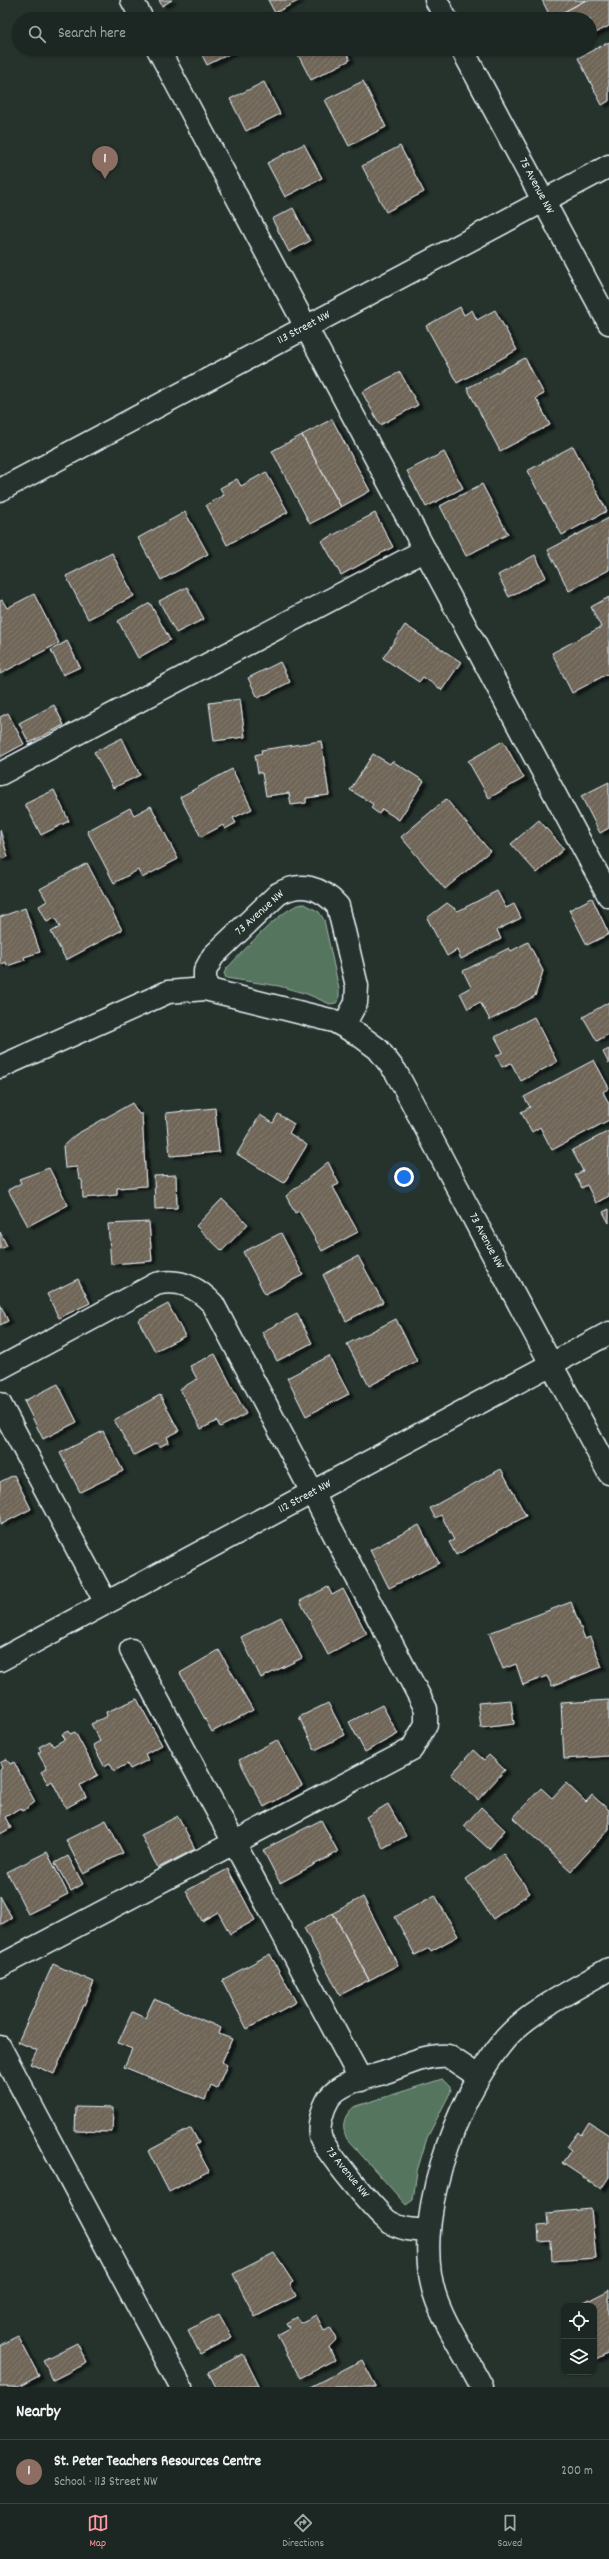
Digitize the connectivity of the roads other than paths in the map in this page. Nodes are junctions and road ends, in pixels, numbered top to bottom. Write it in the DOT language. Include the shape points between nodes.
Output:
graph roads {
  1 [pos="132,0"];
  2 [pos="436,0"];
  3 [pos="138,12"];
  4 [pos="442,12"];
  5 [pos="162,56"];
  6 [pos="466,56"];
  7 [pos="609,166"];
  8 [pos="544,201"];
  9 [pos="609,323"];
  10 [pos="306,326"];
  11 [pos="0,490"];
  12 [pos="425,550"];
  13 [pos="0,774"];
  14 [pos="609,896"];
  15 [pos="205,989"];
  16 [pos="344,1025"];
  17 [pos="0,1067"];
  18 [pos="609,1333"];
  19 [pos="551,1364"];
  20 [pos="0,1368"];
  21 [pos="0,1404"];
  22 [pos="609,1473"];
  23 [pos="312,1492"];
  24 [pos="106,1603"];
  25 [pos="131,1650"];
  26 [pos="0,1660"];
  27 [pos="234,1843"];
  28 [pos="0,1966"];
  29 [pos="609,1969"];
  30 [pos="0,2048"];
  31 [pos="478,2076"];
  32 [pos="360,2080"];
  33 [pos="429,2231"];
  34 [pos="181,2387"];
  35 [pos="482,2387"];
  1 -- 3 [label="street"];
  2 -- 4 [label="street"];
  5 -- 10 [label="street"];
  6 -- 8 [label="street, 75 Avenue NW"];
  7 -- 8 [label="street, 113 Street NW"];
  8 -- 9 [label="street, 75 Avenue NW"];
  8 -- 10 [label="street, 113 Street NW"];
  10 -- 11 [label="street, 113 Street NW"];
  10 -- 12 [label="street"];
  12 -- 13 [label="street"];
  12 -- 14 [label="street"];
  15 -- 16 [label="street, 73 Avenue NW" via="311,1014"];
  15 -- 16 [label="street, 73 Avenue NW" via="205,971 213,956 278,894 288,888 316,888 338,906 357,986 356,1003"];
  15 -- 17 [label="street, 73 Avenue NW" via="168,992"];
  16 -- 19 [label="street, 73 Avenue NW" via="378,1049 396,1072"];
  18 -- 19 [label="street, 112 Street NW"];
  19 -- 22 [label="street, 73 Avenue NW"];
  19 -- 23 [label="street, 112 Street NW"];
  20 -- 23 [label="street" via="156,1284 169,1281 193,1287 213,1304"];
  21 -- 24 [label="street"];
  23 -- 24 [label="street, 112 Street NW"];
  23 -- 27 [label="street" via="426,1709 426,1724 412,1749"];
  24 -- 26 [label="street, 112 Street NW"];
  25 -- 27 [label="street"];
  27 -- 28 [label="street"];
  27 -- 32 [label="street"];
  29 -- 31 [label="street" via="529,2018 507,2038"];
  30 -- 34 [label="street"];
  31 -- 32 [label="street, 73 Avenue NW" via="452,2058 443,2055"];
  31 -- 33 [label="street" via="444,2154 435,2188"];
  32 -- 33 [label="street, 73 Avenue NW" via="341,2086 329,2098 320,2121 320,2136 327,2151 389,2223 405,2230"];
  33 -- 35 [label="street" via="428,2259 437,2301"];
}
